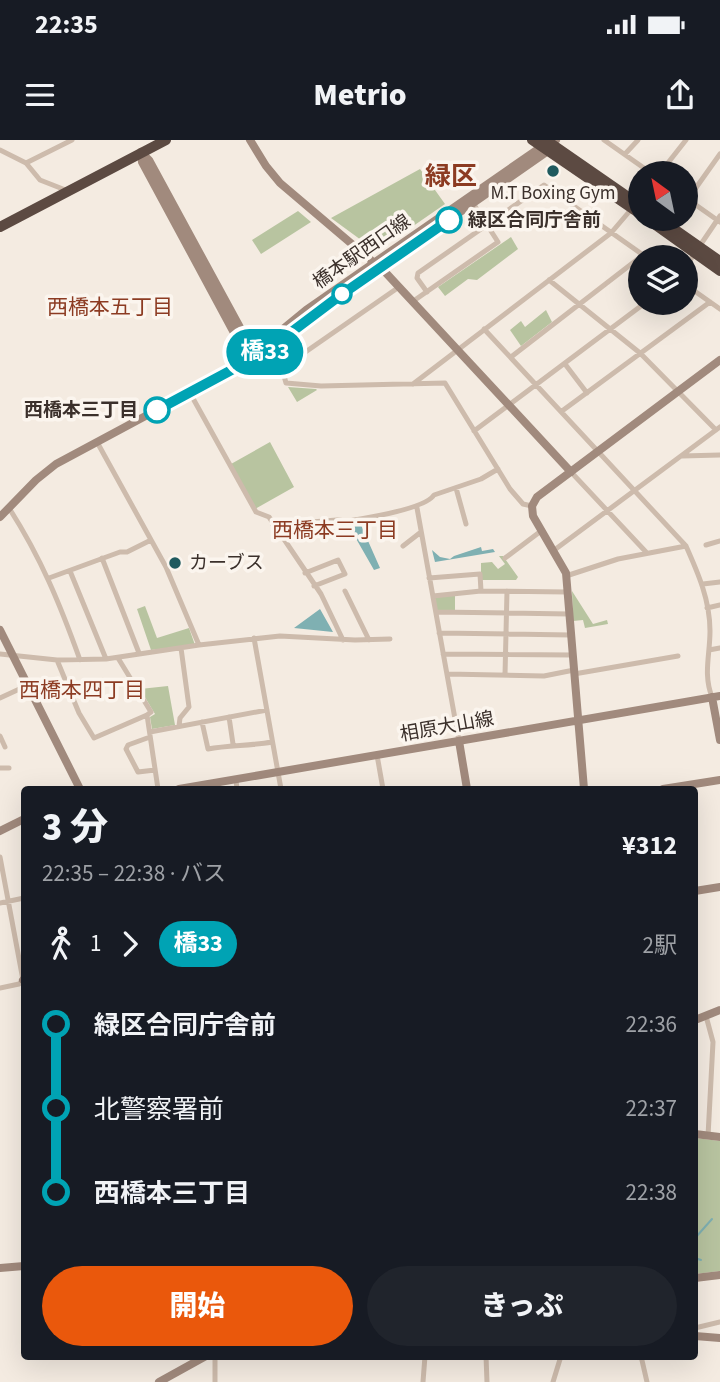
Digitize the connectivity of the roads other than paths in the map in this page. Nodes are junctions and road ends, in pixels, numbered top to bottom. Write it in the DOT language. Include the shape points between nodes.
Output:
graph roads {
  1 [pos="72,140"];
  2 [pos="164,140"];
  3 [pos="250,140"];
  4 [pos="604,140"];
  5 [pos="638,140"];
  6 [pos="686,140"];
  7 [pos="546,143"];
  8 [pos="0,150"];
  9 [pos="141,152"];
  10 [pos="625,154"];
  11 [pos="720,154"];
  12 [pos="635,161"];
  13 [pos="669,161"];
  14 [pos="26,163"];
  15 [pos="698,183"];
  16 [pos="68,191"];
  17 [pos="628,199"];
  18 [pos="473,203"];
  19 [pos="698,206"];
  20 [pos="628,216"];
  21 [pos="719,220"];
  22 [pos="488,224"];
  23 [pos="0,227"];
  24 [pos="666,231"];
  25 [pos="674,231"];
  26 [pos="611,233"];
  27 [pos="629,245"];
  28 [pos="689,245"];
  29 [pos="691,245"];
  30 [pos="698,249"];
  31 [pos="698,250"];
  32 [pos="698,251"];
  33 [pos="720,261"];
  34 [pos="377,265"];
  35 [pos="628,269"];
  36 [pos="720,271"];
  37 [pos="549,280"];
  38 [pos="399,287"];
  39 [pos="427,292"];
  40 [pos="698,294"];
  41 [pos="412,302"];
  42 [pos="710,302"];
  43 [pos="579,305"];
  44 [pos="720,309"];
  45 [pos="629,315"];
  46 [pos="484,329"];
  47 [pos="610,329"];
  48 [pos="275,344"];
  49 [pos="456,351"];
  50 [pos="640,353"];
  51 [pos="253,357"];
  52 [pos="511,357"];
  53 [pos="720,360"];
  54 [pos="565,363"];
  55 [pos="281,369"];
  56 [pos="412,384"];
  57 [pos="537,384"];
  58 [pos="678,391"];
  59 [pos="190,393"];
  60 [pos="587,393"];
  61 [pos="509,406"];
  62 [pos="562,411"];
  63 [pos="718,428"];
  64 [pos="474,431"];
  65 [pos="97,442"];
  66 [pos="599,451"];
  67 [pos="720,454"];
  68 [pos="682,456"];
  69 [pos="498,469"];
  70 [pos="571,472"];
  71 [pos="456,488"];
  72 [pos="635,491"];
  73 [pos="532,506"];
  74 [pos="417,508"];
  75 [pos="9,509"];
  76 [pos="608,511"];
  77 [pos="0,517"];
  78 [pos="466,524"];
  79 [pos="273,525"];
  80 [pos="541,531"];
  81 [pos="421,532"];
  82 [pos="151,540"];
  83 [pos="720,541"];
  84 [pos="686,545"];
  85 [pos="706,545"];
  86 [pos="403,546"];
  87 [pos="553,551"];
  88 [pos="646,552"];
  89 [pos="102,558"];
  90 [pos="505,558"];
  91 [pos="70,571"];
  92 [pos="305,573"];
  93 [pos="566,576"];
  94 [pos="429,578"];
  95 [pos="49,579"];
  96 [pos="720,582"];
  97 [pos="703,584"];
  98 [pos="314,586"];
  99 [pos="345,591"];
  100 [pos="507,591"];
  101 [pos="481,592"];
  102 [pos="567,592"];
  103 [pos="433,596"];
  104 [pos="720,605"];
  105 [pos="707,608"];
  106 [pos="436,612"];
  107 [pos="506,613"];
  108 [pos="569,614"];
  109 [pos="720,627"];
  110 [pos="710,629"];
  111 [pos="0,630"];
  112 [pos="439,633"];
  113 [pos="506,634"];
  114 [pos="571,635"];
  115 [pos="254,638"];
  116 [pos="390,639"];
  117 [pos="343,640"];
  118 [pos="369,640"];
  119 [pos="199,645"];
  120 [pos="181,648"];
  121 [pos="720,648"];
  122 [pos="709,650"];
  123 [pos="11,653"];
  124 [pos="139,653"];
  125 [pos="0,654"];
  126 [pos="443,654"];
  127 [pos="506,654"];
  128 [pos="572,655"];
  129 [pos="678,656"];
  130 [pos="118,657"];
  131 [pos="106,659"];
  132 [pos="57,660"];
  133 [pos="80,660"];
  134 [pos="574,672"];
  135 [pos="447,674"];
  136 [pos="505,675"];
  137 [pos="26,686"];
  138 [pos="716,697"];
  139 [pos="0,698"];
  140 [pos="267,710"];
  141 [pos="148,715"];
  142 [pos="229,717"];
  143 [pos="579,720"];
  144 [pos="202,722"];
  145 [pos="179,726"];
  146 [pos="150,735"];
  147 [pos="0,736"];
  148 [pos="720,740"];
  149 [pos="459,741"];
  150 [pos="272,742"];
  151 [pos="233,744"];
  152 [pos="5,747"];
  153 [pos="377,755"];
  154 [pos="0,768"];
  155 [pos="9,768"];
  156 [pos="155,770"];
  157 [pos="278,772"];
  158 [pos="720,780"];
  159 [pos="236,785"];
  160 [pos="78,786"];
  161 [pos="158,786"];
  162 [pos="280,786"];
  163 [pos="382,786"];
  164 [pos="466,786"];
  165 [pos="584,786"];
  166 [pos="682,786"];
  167 [pos="21,821"];
  168 [pos="0,831"];
  169 [pos="0,857"];
  170 [pos="720,887"];
  171 [pos="698,891"];
  172 [pos="21,899"];
  173 [pos="9,901"];
  174 [pos="0,902"];
  175 [pos="21,963"];
  176 [pos="21,982"];
  177 [pos="0,988"];
  178 [pos="720,1010"];
  179 [pos="706,1016"];
  180 [pos="698,1019"];
  181 [pos="698,1134"];
  182 [pos="708,1136"];
  183 [pos="720,1137"];
  184 [pos="21,1266"];
  185 [pos="0,1268"];
  186 [pos="720,1275"];
  187 [pos="698,1278"];
  188 [pos="720,1322"];
  189 [pos="698,1327"];
  190 [pos="698,1336"];
  191 [pos="720,1338"];
  192 [pos="199,1360"];
  193 [pos="215,1360"];
  194 [pos="425,1360"];
  195 [pos="486,1360"];
  196 [pos="560,1360"];
  197 [pos="642,1360"];
  198 [pos="163,1381"];
  199 [pos="215,1382"];
  200 [pos="423,1382"];
  201 [pos="487,1382"];
  202 [pos="553,1382"];
  203 [pos="647,1382"];
  1 -- 14 [label="street"];
  2 -- 9 [label="highway"];
  3 -- 34 [label="street" via="281,183"];
  4 -- 10 [label="street"];
  5 -- 10 [label="street"];
  6 -- 13 [label="street"];
  7 -- 17 [label="highway"];
  7 -- 18 [label="street, 橋本駅西口線"];
  7 -- 34 [label="street, 橋本駅西口線"];
  8 -- 14 [label="street"];
  9 -- 16 [label="highway"];
  9 -- 51 [label="street"];
  10 -- 12 [label="street"];
  11 -- 15 [label="street"];
  14 -- 16 [label="street" via="40,180"];
  16 -- 23 [label="highway"];
  18 -- 22 [label="street"];
  18 -- 34 [label="street, 橋本駅西口線"];
  19 -- 21 [label="street"];
  20 -- 26 [label="street"];
  21 -- 30 [label="street"];
  22 -- 26 [label="street" via="544,185"];
  22 -- 39 [label="street" via="497,243"];
  22 -- 39 [label="street" via="416,274"];
  24 -- 28 [label="highway"];
  25 -- 29 [label="highway"];
  26 -- 27 [label="street"];
  26 -- 37 [label="street"];
  31 -- 33 [label="highway"];
  32 -- 36 [label="highway"];
  34 -- 38 [label="street"];
  34 -- 48 [label="street, 橋本駅西口線"];
  34 -- 51 [label="street, 橋本駅西口線" via="291,322"];
  35 -- 43 [label="street"];
  37 -- 43 [label="street"];
  37 -- 46 [label="street"];
  38 -- 41 [label="street"];
  38 -- 55 [label="street"];
  39 -- 41 [label="street"];
  40 -- 42 [label="street"];
  41 -- 49 [label="street"];
  42 -- 44 [label="street"];
  42 -- 50 [label="street"];
  43 -- 47 [label="street"];
  43 -- 52 [label="street"];
  45 -- 47 [label="street"];
  46 -- 49 [label="street"];
  46 -- 52 [label="street"];
  47 -- 50 [label="street"];
  47 -- 54 [label="street"];
  48 -- 51 [label="street, 橋本駅西口線"];
  48 -- 55 [label="street"];
  49 -- 56 [label="street"];
  49 -- 61 [label="street"];
  50 -- 58 [label="street"];
  50 -- 60 [label="street"];
  51 -- 59 [label="street, 橋本駅西口線"];
  52 -- 57 [label="street"];
  53 -- 58 [label="street"];
  54 -- 57 [label="street"];
  54 -- 60 [label="street"];
  55 -- 56 [label="street" via="286,383"];
  56 -- 64 [label="street" via="445,383"];
  57 -- 61 [label="street"];
  57 -- 62 [label="street"];
  58 -- 63 [label="street"];
  58 -- 66 [label="street"];
  59 -- 65 [label="street, 橋本駅西口線"];
  59 -- 79 [label="street" via="256,512 269,517"];
  60 -- 62 [label="street"];
  61 -- 64 [label="street"];
  61 -- 70 [label="street"];
  62 -- 66 [label="street"];
  63 -- 68 [label="street"];
  64 -- 69 [label="street"];
  65 -- 75 [label="street, 橋本駅西口線" via="51,467"];
  65 -- 82 [label="street"];
  66 -- 70 [label="street"];
  66 -- 72 [label="street"];
  67 -- 68 [label="street"];
  68 -- 72 [label="street"];
  69 -- 71 [label="street"];
  69 -- 73 [label="street" via="521,502"];
  70 -- 73 [label="street" via="537,496"];
  70 -- 76 [label="street"];
  71 -- 74 [label="street" via="434,495"];
  71 -- 78 [label="street"];
  72 -- 76 [label="street"];
  72 -- 84 [label="street"];
  73 -- 80 [label="street"];
  74 -- 79 [label="street" via="348,521"];
  74 -- 81 [label="street"];
  75 -- 77 [label="street, 橋本駅西口線"];
  75 -- 95 [label="street"];
  76 -- 87 [label="street"];
  76 -- 88 [label="street"];
  79 -- 92 [label="street"];
  80 -- 87 [label="street"];
  80 -- 90 [label="street"];
  81 -- 86 [label="street"];
  81 -- 94 [label="street"];
  82 -- 89 [label="street"];
  82 -- 119 [label="street"];
  83 -- 85 [label="street"];
  84 -- 88 [label="street"];
  84 -- 97 [label="street"];
  87 -- 93 [label="street"];
  88 -- 93 [label="street"];
  89 -- 91 [label="street"];
  89 -- 124 [label="street"];
  91 -- 95 [label="street"];
  91 -- 131 [label="street"];
  92 -- 98 [label="street"];
  92 -- 98 [label="street" via="341,562 345,573"];
  93 -- 102 [label="street"];
  94 -- 101 [label="street" via="480,574"];
  94 -- 103 [label="street"];
  95 -- 133 [label="street"];
  96 -- 97 [label="street"];
  97 -- 105 [label="street"];
  98 -- 117 [label="street"];
  99 -- 118 [label="street"];
  100 -- 101 [label="street"];
  100 -- 102 [label="street"];
  100 -- 107 [label="street"];
  101 -- 103 [label="street"];
  102 -- 108 [label="street"];
  103 -- 106 [label="street"];
  104 -- 105 [label="street"];
  105 -- 110 [label="street"];
  106 -- 107 [label="street"];
  106 -- 112 [label="street"];
  107 -- 108 [label="street"];
  107 -- 113 [label="street"];
  108 -- 114 [label="street"];
  109 -- 110 [label="street"];
  110 -- 122 [label="street"];
  111 -- 123 [label="street"];
  112 -- 113 [label="street"];
  112 -- 126 [label="street"];
  113 -- 114 [label="street"];
  113 -- 127 [label="street"];
  114 -- 128 [label="street"];
  115 -- 117 [label="street"];
  115 -- 119 [label="street"];
  115 -- 140 [label="street"];
  116 -- 118 [label="street"];
  117 -- 118 [label="street"];
  119 -- 120 [label="street"];
  120 -- 124 [label="street"];
  120 -- 145 [label="street" via="188,707"];
  121 -- 122 [label="street"];
  122 -- 138 [label="street" via="706,668"];
  123 -- 125 [label="street"];
  123 -- 132 [label="street"];
  123 -- 137 [label="street"];
  124 -- 130 [label="street"];
  126 -- 127 [label="street"];
  126 -- 135 [label="street"];
  127 -- 128 [label="street"];
  127 -- 136 [label="street"];
  128 -- 134 [label="street"];
  129 -- 134 [label="street"];
  130 -- 131 [label="street"];
  130 -- 141 [label="street" via="150,711"];
  131 -- 133 [label="street"];
  132 -- 133 [label="street"];
  132 -- 141 [label="street" via="94,738"];
  134 -- 136 [label="street"];
  134 -- 143 [label="street"];
  135 -- 136 [label="street"];
  135 -- 149 [label="street"];
  137 -- 139 [label="street"];
  137 -- 160 [label="street"];
  138 -- 143 [label="street, 相原大山線"];
  138 -- 148 [label="street"];
  140 -- 142 [label="street"];
  140 -- 150 [label="street"];
  141 -- 146 [label="street"];
  142 -- 144 [label="street"];
  142 -- 151 [label="street"];
  143 -- 149 [label="street, 相原大山線"];
  143 -- 165 [label="street"];
  144 -- 145 [label="street"];
  144 -- 151 [label="street" via="207,748"];
  145 -- 146 [label="street"];
  146 -- 156 [label="street"];
  146 -- 156 [label="street" via="126,749 138,772"];
  147 -- 152 [label="street"];
  149 -- 153 [label="street, 相原大山線"];
  149 -- 164 [label="street"];
  150 -- 151 [label="street"];
  150 -- 157 [label="street"];
  153 -- 157 [label="street, 相原大山線"];
  153 -- 163 [label="street"];
  154 -- 155 [label="street"];
  156 -- 161 [label="street"];
  157 -- 159 [label="street, 相原大山線"];
  157 -- 162 [label="street"];
  158 -- 166 [label="street"];
  167 -- 168 [label="street"];
  169 -- 173 [label="street"];
  170 -- 171 [label="street"];
  172 -- 173 [label="street"];
  173 -- 174 [label="street"];
  173 -- 175 [label="street"];
  176 -- 177 [label="street"];
  178 -- 179 [label="street"];
  179 -- 180 [label="street"];
  179 -- 182 [label="street" via="713,1042"];
  181 -- 182 [label="street"];
  182 -- 183 [label="street"];
  184 -- 185 [label="street"];
  186 -- 187 [label="street"];
  188 -- 189 [label="street"];
  190 -- 191 [label="street"];
  192 -- 198 [label="street"];
  193 -- 199 [label="street"];
  194 -- 200 [label="street"];
  195 -- 201 [label="street"];
  196 -- 202 [label="street"];
  197 -- 203 [label="street"];
}
